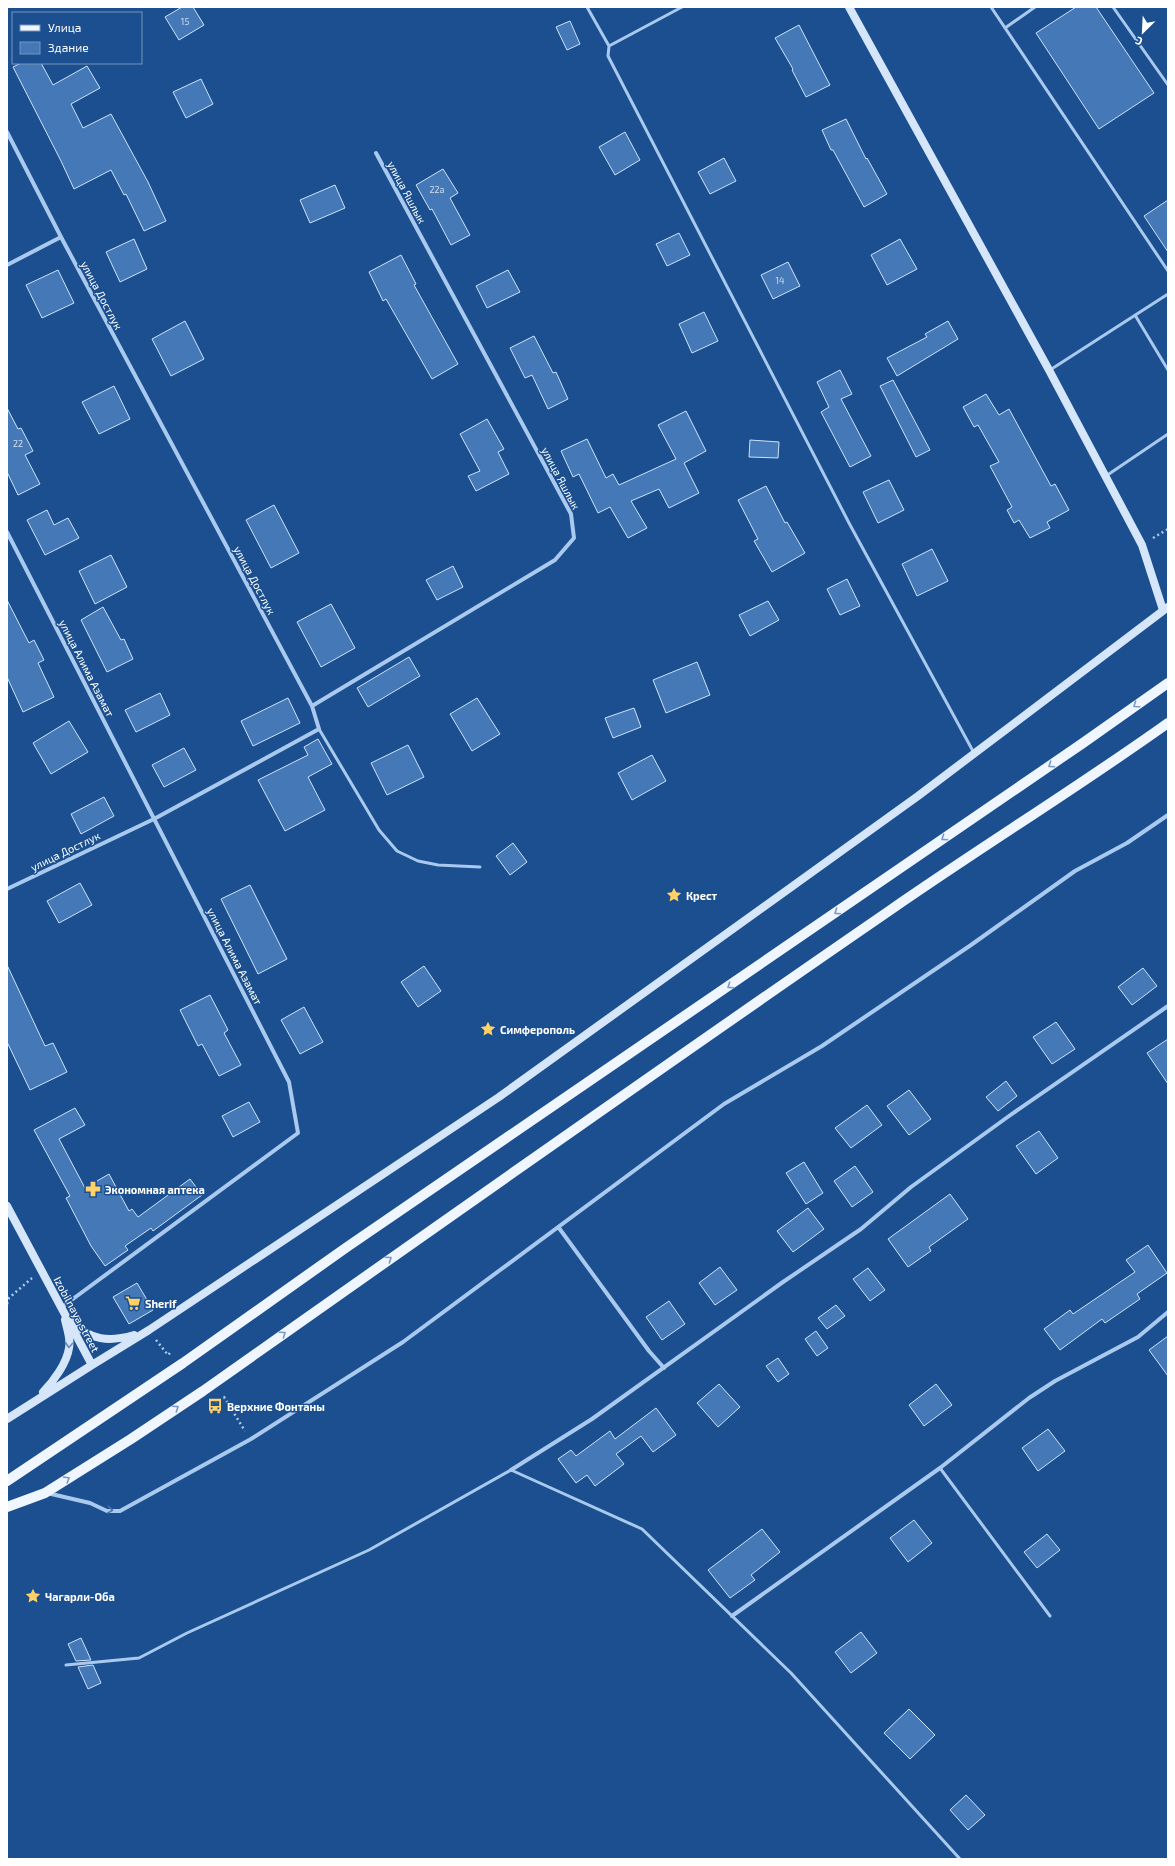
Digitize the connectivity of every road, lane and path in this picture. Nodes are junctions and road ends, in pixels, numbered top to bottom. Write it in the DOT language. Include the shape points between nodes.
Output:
graph roads {
  1 [pos="587,7"];
  2 [pos="682,7"];
  3 [pos="849,7"];
  4 [pos="992,7"];
  5 [pos="1035,7"];
  6 [pos="1113,7"];
  7 [pos="1006,28"];
  8 [pos="609,46"];
  9 [pos="1168,85"];
  10 [pos="7,132"];
  11 [pos="376,153"];
  12 [pos="61,237"];
  13 [pos="7,266"];
  14 [pos="1168,271"];
  15 [pos="1168,294"];
  16 [pos="1135,316"];
  17 [pos="1049,370"];
  18 [pos="1168,370"];
  19 [pos="1168,434"];
  20 [pos="1106,476"];
  21 [pos="1168,529"];
  22 [pos="7,532"];
  23 [pos="1142,545"];
  24 [pos="1166,610"];
  25 [pos="1168,683"];
  26 [pos="312,706"];
  27 [pos="1168,723"];
  28 [pos="319,729"];
  29 [pos="974,754"];
  30 [pos="1168,815"];
  31 [pos="154,819"];
  32 [pos="480,867"];
  33 [pos="7,889"];
  34 [pos="1168,1006"];
  35 [pos="7,1206"];
  36 [pos="559,1228"];
  37 [pos="41,1269"];
  38 [pos="7,1304"];
  39 [pos="62,1308"];
  40 [pos="1168,1312"];
  41 [pos="147,1331"];
  42 [pos="175,1350"];
  43 [pos="92,1364"];
  44 [pos="664,1368"];
  45 [pos="211,1405"];
  46 [pos="26,1407"];
  47 [pos="7,1419"];
  48 [pos="251,1439"];
  49 [pos="940,1468"];
  50 [pos="511,1470"];
  51 [pos="7,1481"];
  52 [pos="45,1493"];
  53 [pos="7,1507"];
  54 [pos="732,1616"];
  55 [pos="1050,1616"];
  56 [pos="66,1665"];
  57 [pos="960,1859"];
  1 -- 8 [label="lane"];
  2 -- 8 [label="lane"];
  3 -- 17 [label="main road"];
  4 -- 7 [label="lane"];
  5 -- 7 [label="lane"];
  6 -- 9 [label="lane"];
  7 -- 14 [label="lane"];
  8 -- 29 [label="lane" via="608,56 849,523"];
  10 -- 12 [label="street, улица Достлук"];
  11 -- 26 [label="street, улица Яшлык" via="571,514 574,538 555,560"];
  12 -- 13 [label="street"];
  12 -- 26 [label="street, улица Достлук"];
  15 -- 16 [label="lane"];
  16 -- 17 [label="lane"];
  16 -- 18 [label="lane"];
  17 -- 20 [label="main road"];
  19 -- 20 [label="lane"];
  20 -- 23 [label="main road"];
  21 -- 23 [label="path"];
  22 -- 31 [label="street, улица Алима Азамат"];
  23 -- 24 [label="main road"];
  24 -- 29 [label="main road"];
  25 -- 51 [label="main road, one-way" via="183,1363"];
  26 -- 28 [label="street, улица Достлук"];
  52 -- 27 [label="main road, one-way" via="203,1391 787,981 964,859 1107,767"];
  28 -- 31 [label="street, улица Достлук"];
  28 -- 32 [label="lane" via="379,830 397,851 418,861 438,865"];
  29 -- 41 [label="main road" via="499,1097"];
  30 -- 36 [label="street" via="1127,843 1075,871 822,1046 724,1104"];
  31 -- 33 [label="street, улица Достлук"];
  31 -- 39 [label="street, улица Алима Азамат" via="289,1082 298,1133"];
  34 -- 44 [label="street" via="1009,1116 911,1187 861,1229"];
  35 -- 37 [label="main road, Izobilnaya street"];
  36 -- 44 [label="street"];
  36 -- 48 [label="street" via="403,1342"];
  37 -- 38 [label="path" via="9,1298"];
  37 -- 39 [label="main road, Izobilnaya street"];
  39 -- 41 [label="main road" via="79,1328 98,1338 110,1340"];
  39 -- 43 [label="main road, Izobilnaya street"];
  39 -- 46 [label="main road, one-way" via="70,1349 57,1376"];
  40 -- 49 [label="street" via="1138,1337 1055,1381 1029,1398"];
  41 -- 42 [label="path" via="168,1355"];
  41 -- 43 [label="main road"];
  43 -- 46 [label="main road, Izobilnaya street"];
  44 -- 50 [label="street" via="592,1419"];
  45 -- 48 [label="path" via="224,1397"];
  46 -- 47 [label="main road, Izobilnaya street"];
  52 -- 48 [label="street, one-way" via="90,1503 107,1511 120,1511"];
  49 -- 54 [label="street"];
  49 -- 55 [label="lane"];
  50 -- 54 [label="lane" via="642,1529"];
  50 -- 56 [label="lane" via="369,1550 186,1633 139,1658"];
  52 -- 53 [label="main road"];
  54 -- 57 [label="lane" via="791,1673"];
}
